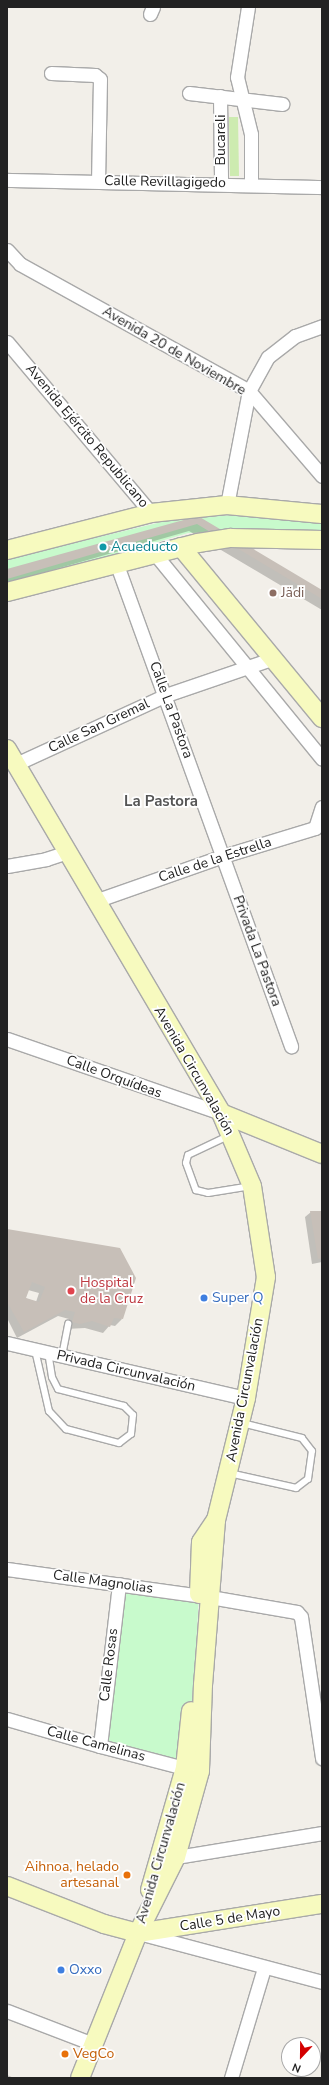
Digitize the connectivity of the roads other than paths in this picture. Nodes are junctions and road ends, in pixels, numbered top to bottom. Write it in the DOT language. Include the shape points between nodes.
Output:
graph roads {
  1 [pos="248,7"];
  2 [pos="51,73"];
  3 [pos="189,93"];
  4 [pos="220,96"];
  5 [pos="244,99"];
  6 [pos="282,104"];
  7 [pos="7,180"];
  8 [pos="98,181"];
  9 [pos="221,183"];
  10 [pos="251,185"];
  11 [pos="322,187"];
  12 [pos="7,250"];
  13 [pos="322,326"];
  14 [pos="7,342"];
  15 [pos="249,391"];
  16 [pos="322,476"];
  17 [pos="227,505"];
  18 [pos="151,513"];
  19 [pos="322,514"];
  20 [pos="322,540"];
  21 [pos="181,547"];
  22 [pos="7,550"];
  23 [pos="155,554"];
  24 [pos="117,565"];
  25 [pos="7,592"];
  26 [pos="274,658"];
  27 [pos="248,666"];
  28 [pos="166,696"];
  29 [pos="322,718"];
  30 [pos="7,748"];
  31 [pos="322,759"];
  32 [pos="16,764"];
  33 [pos="322,807"];
  34 [pos="68,852"];
  35 [pos="223,856"];
  36 [pos="7,866"];
  37 [pos="95,901"];
  38 [pos="7,1039"];
  39 [pos="291,1046"];
  40 [pos="221,1113"];
  41 [pos="231,1135"];
  42 [pos="322,1154"];
  43 [pos="252,1186"];
  44 [pos="68,1324"];
  45 [pos="7,1343"];
  46 [pos="35,1350"];
  47 [pos="48,1353"];
  48 [pos="62,1356"];
  49 [pos="246,1398"];
  50 [pos="240,1423"];
  51 [pos="229,1473"];
  52 [pos="7,1569"];
  53 [pos="119,1584"];
  54 [pos="204,1596"];
  55 [pos="7,1719"];
  56 [pos="100,1746"];
  57 [pos="322,1758"];
  58 [pos="192,1770"];
  59 [pos="322,1833"];
  60 [pos="176,1857"];
  61 [pos="7,1886"];
  62 [pos="322,1904"];
  63 [pos="138,1933"];
  64 [pos="264,1968"];
  65 [pos="322,1982"];
  66 [pos="7,2011"];
  67 [pos="93,2044"];
  68 [pos="80,2078"];
  69 [pos="231,2078"];
  1 -- 5 [label="street" via="237,77 238,89"];
  2 -- 8 [label="street" via="95,75 100,79"];
  3 -- 4 [label="street"];
  4 -- 5 [label="street"];
  4 -- 9 [label="street, Bucareli"];
  5 -- 6 [label="street"];
  5 -- 10 [label="street" via="251,134"];
  7 -- 8 [label="street, Calle Revillagigedo"];
  8 -- 9 [label="street, Calle Revillagigedo"];
  9 -- 10 [label="street, Calle Revillagigedo"];
  10 -- 11 [label="street, Calle Revillagigedo"];
  12 -- 15 [label="street, Avenida 20 de Noviembre" via="20,264"];
  13 -- 15 [label="street" via="295,336 268,357"];
  14 -- 18 [label="street, Avenida Ejército Republicano"];
  15 -- 16 [label="street, Avenida 20 de Noviembre"];
  15 -- 17 [label="street"];
  17 -- 18 [label="street"];
  17 -- 19 [label="street"];
  18 -- 22 [label="street"];
  20 -- 21 [label="street" via="231,538"];
  21 -- 23 [label="street"];
  21 -- 26 [label="street"];
  23 -- 24 [label="street"];
  23 -- 27 [label="street"];
  24 -- 25 [label="street"];
  24 -- 28 [label="street, Calle La Pastora"];
  26 -- 27 [label="street, Calle San Gremal"];
  26 -- 29 [label="street"];
  27 -- 28 [label="street, Calle San Gremal"];
  27 -- 31 [label="street"];
  28 -- 32 [label="street, Calle San Gremal"];
  28 -- 35 [label="street, Calle La Pastora"];
  30 -- 32 [label="street, Avenida Circunvalación"];
  32 -- 34 [label="street, Avenida Circunvalación"];
  33 -- 35 [label="street, Calle de la Estrella" via="315,828"];
  34 -- 36 [label="street"];
  34 -- 37 [label="street, Avenida Circunvalación"];
  35 -- 37 [label="street, Calle de la Estrella"];
  35 -- 39 [label="street, Privada La Pastora"];
  37 -- 40 [label="street, Avenida Circunvalación"];
  38 -- 40 [label="street, Calle Orquídeas"];
  40 -- 41 [label="street, Avenida Circunvalación"];
  40 -- 42 [label="street"];
  41 -- 43 [label="street, Avenida Circunvalación"];
  41 -- 43 [label="lane" via="188,1155 186,1163 196,1190 208,1193"];
  43 -- 49 [label="street, Avenida Circunvalación" via="266,1277"];
  44 -- 48 [label="lane"];
  45 -- 46 [label="street, Privada Circunvalación"];
  46 -- 47 [label="street, Privada Circunvalación"];
  46 -- 47 [label="lane" via="49,1411 66,1430 119,1443 131,1434 133,1415 124,1406 58,1389 52,1377"];
  47 -- 48 [label="street, Privada Circunvalación"];
  48 -- 49 [label="street, Privada Circunvalación"];
  49 -- 50 [label="street, Avenida Circunvalación"];
  50 -- 51 [label="street, Avenida Circunvalación"];
  50 -- 51 [label="lane" via="302,1438 312,1451 308,1479 296,1488"];
  51 -- 54 [label="street, Avenida Circunvalación" via="216,1520"];
  52 -- 53 [label="street, Calle Magnolias"];
  53 -- 54 [label="street, Calle Magnolias"];
  53 -- 56 [label="street, Calle Rosas"];
  54 -- 57 [label="street, Calle Magnolias" via="291,1609 301,1616"];
  54 -- 58 [label="street, Avenida Circunvalación" via="203,1684"];
  55 -- 56 [label="street, Calle Camelinas"];
  56 -- 58 [label="street, Calle Camelinas"];
  58 -- 60 [label="street, Avenida Circunvalación"];
  58 -- 63 [label="street, Avenida Circunvalación"];
  59 -- 60 [label="street"];
  60 -- 63 [label="street, Avenida Circunvalación"];
  61 -- 63 [label="street" via="104,1924"];
  62 -- 63 [label="street, Calle 5 de Mayo"];
  63 -- 64 [label="street"];
  63 -- 67 [label="street"];
  64 -- 65 [label="street"];
  64 -- 69 [label="street"];
  66 -- 67 [label="street"];
  67 -- 68 [label="street"];
}
